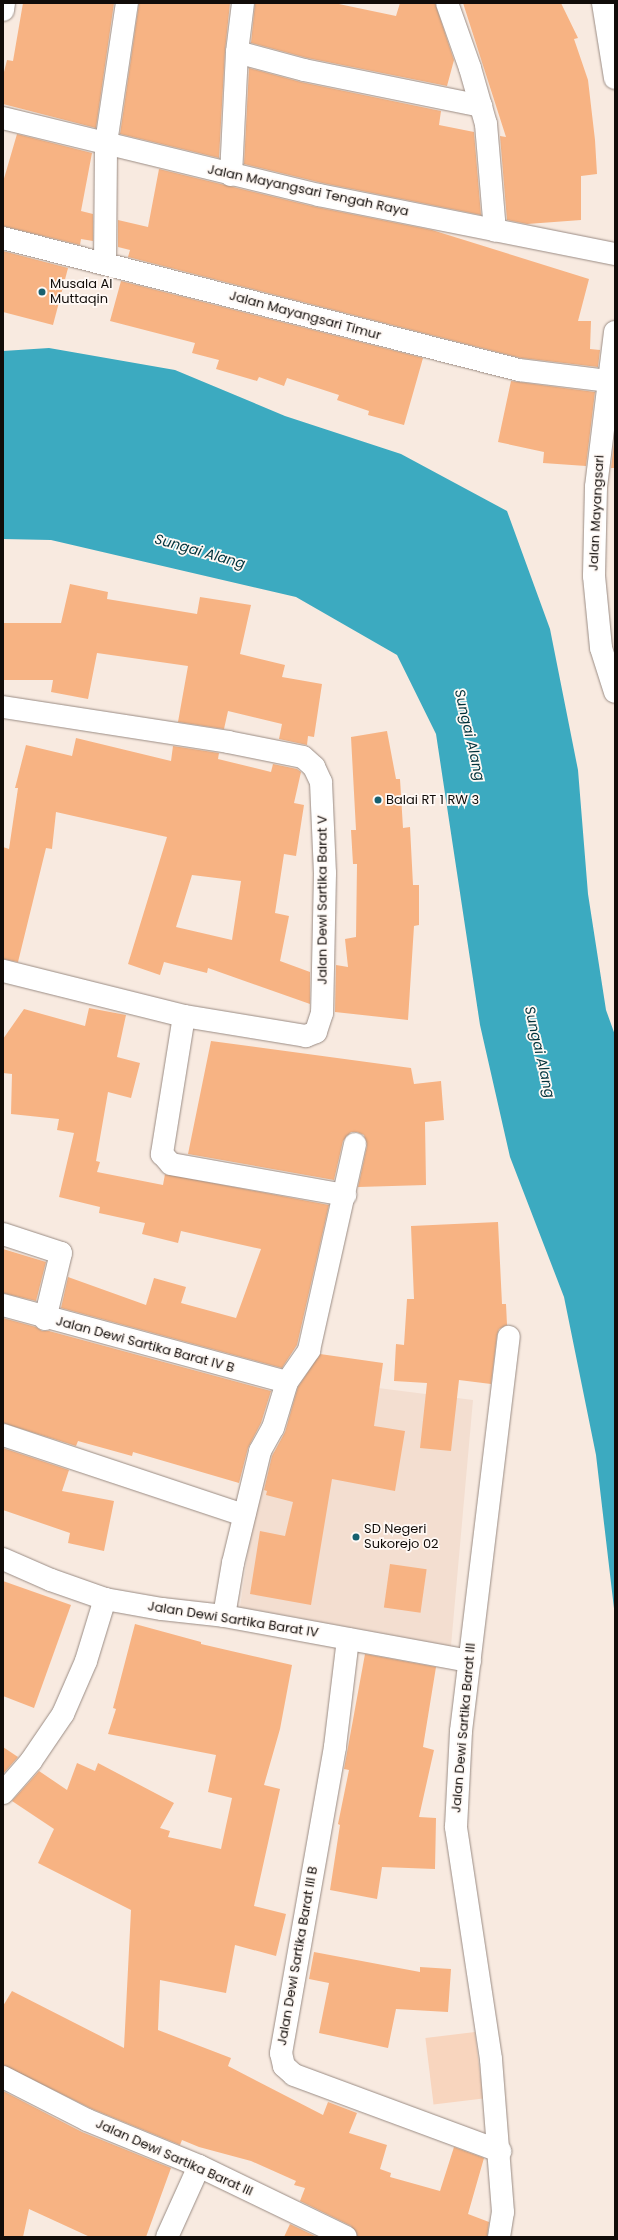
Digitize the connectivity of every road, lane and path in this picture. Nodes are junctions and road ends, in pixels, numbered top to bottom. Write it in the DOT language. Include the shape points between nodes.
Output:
graph roads {
  1 [pos="4,3"];
  2 [pos="127,3"];
  3 [pos="243,3"];
  4 [pos="447,3"];
  5 [pos="603,3"];
  6 [pos="3,10"];
  7 [pos="237,52"];
  8 [pos="615,78"];
  9 [pos="481,106"];
  10 [pos="3,118"];
  11 [pos="106,144"];
  12 [pos="231,175"];
  13 [pos="495,231"];
  14 [pos="3,238"];
  15 [pos="615,254"];
  16 [pos="105,263"];
  17 [pos="615,332"];
  18 [pos="609,381"];
  19 [pos="615,692"];
  20 [pos="3,707"];
  21 [pos="3,971"];
  22 [pos="184,1016"];
  23 [pos="355,1144"];
  24 [pos="345,1195"];
  25 [pos="3,1234"];
  26 [pos="3,1305"];
  27 [pos="45,1319"];
  28 [pos="509,1337"];
  29 [pos="287,1382"];
  30 [pos="3,1435"];
  31 [pos="244,1516"];
  32 [pos="3,1559"];
  33 [pos="105,1599"];
  34 [pos="224,1616"];
  35 [pos="348,1639"];
  36 [pos="470,1661"];
  37 [pos="3,1793"];
  38 [pos="3,2077"];
  39 [pos="500,2151"];
  40 [pos="199,2166"];
  41 [pos="167,2237"];
  42 [pos="346,2237"];
  43 [pos="499,2237"];
  1 -- 6 [label="street"];
  2 -- 11 [label="street"];
  3 -- 7 [label="street"];
  4 -- 9 [label="street"];
  5 -- 8 [label="street"];
  7 -- 9 [label="street" via="304,70"];
  7 -- 12 [label="street"];
  9 -- 13 [label="street" via="486,124"];
  10 -- 11 [label="street, Jalan Mayangsari Tengah Raya"];
  11 -- 12 [label="street, Jalan Mayangsari Tengah Raya"];
  11 -- 16 [label="street"];
  12 -- 13 [label="street, Jalan Mayangsari Tengah Raya"];
  13 -- 15 [label="street, Jalan Mayangsari Tengah Raya"];
  14 -- 16 [label="street, Jalan Mayangsari Timur"];
  16 -- 18 [label="street, Jalan Mayangsari Timur" via="519,370"];
  17 -- 18 [label="street, Jalan Mayangsari"];
  18 -- 19 [label="street, Jalan Mayangsari" via="596,487 594,576 601,648"];
  20 -- 22 [label="street, Jalan Dewi Sartika Barat V" via="228,742 302,757 314,767 321,782 325,873 322,1013 316,1032 306,1036 294,1035"];
  21 -- 22 [label="street, Jalan Dewi Sartika Barat V"];
  22 -- 24 [label="street" via="162,1154 171,1164"];
  23 -- 24 [label="street"];
  24 -- 29 [label="street" via="309,1350"];
  25 -- 27 [label="street" via="61,1253"];
  26 -- 27 [label="street, Jalan Dewi Sartika Barat IV B"];
  27 -- 29 [label="street, Jalan Dewi Sartika Barat IV B"];
  28 -- 36 [label="street, Jalan Dewi Sartika Barat III"];
  29 -- 31 [label="street" via="273,1428 260,1451"];
  30 -- 31 [label="street"];
  31 -- 34 [label="street"];
  32 -- 33 [label="street, Jalan Dewi Sartika Barat IV" via="51,1580"];
  33 -- 34 [label="street, Jalan Dewi Sartika Barat IV" via="162,1610"];
  33 -- 37 [label="street" via="86,1661 63,1714 31,1761"];
  34 -- 35 [label="street, Jalan Dewi Sartika Barat IV"];
  35 -- 36 [label="street, Jalan Dewi Sartika Barat IV"];
  35 -- 39 [label="street, Jalan Dewi Sartika Barat III B" via="335,1747 281,2052 284,2066 294,2075"];
  36 -- 39 [label="street, Jalan Dewi Sartika Barat III" via="461,1731 456,1827 491,2060"];
  38 -- 40 [label="street, Jalan Dewi Sartika Barat III" via="87,2120"];
  39 -- 43 [label="street, Jalan Dewi Sartika Barat III" via="503,2212"];
  40 -- 41 [label="street"];
  40 -- 42 [label="street, Jalan Dewi Sartika Barat III"];
}
